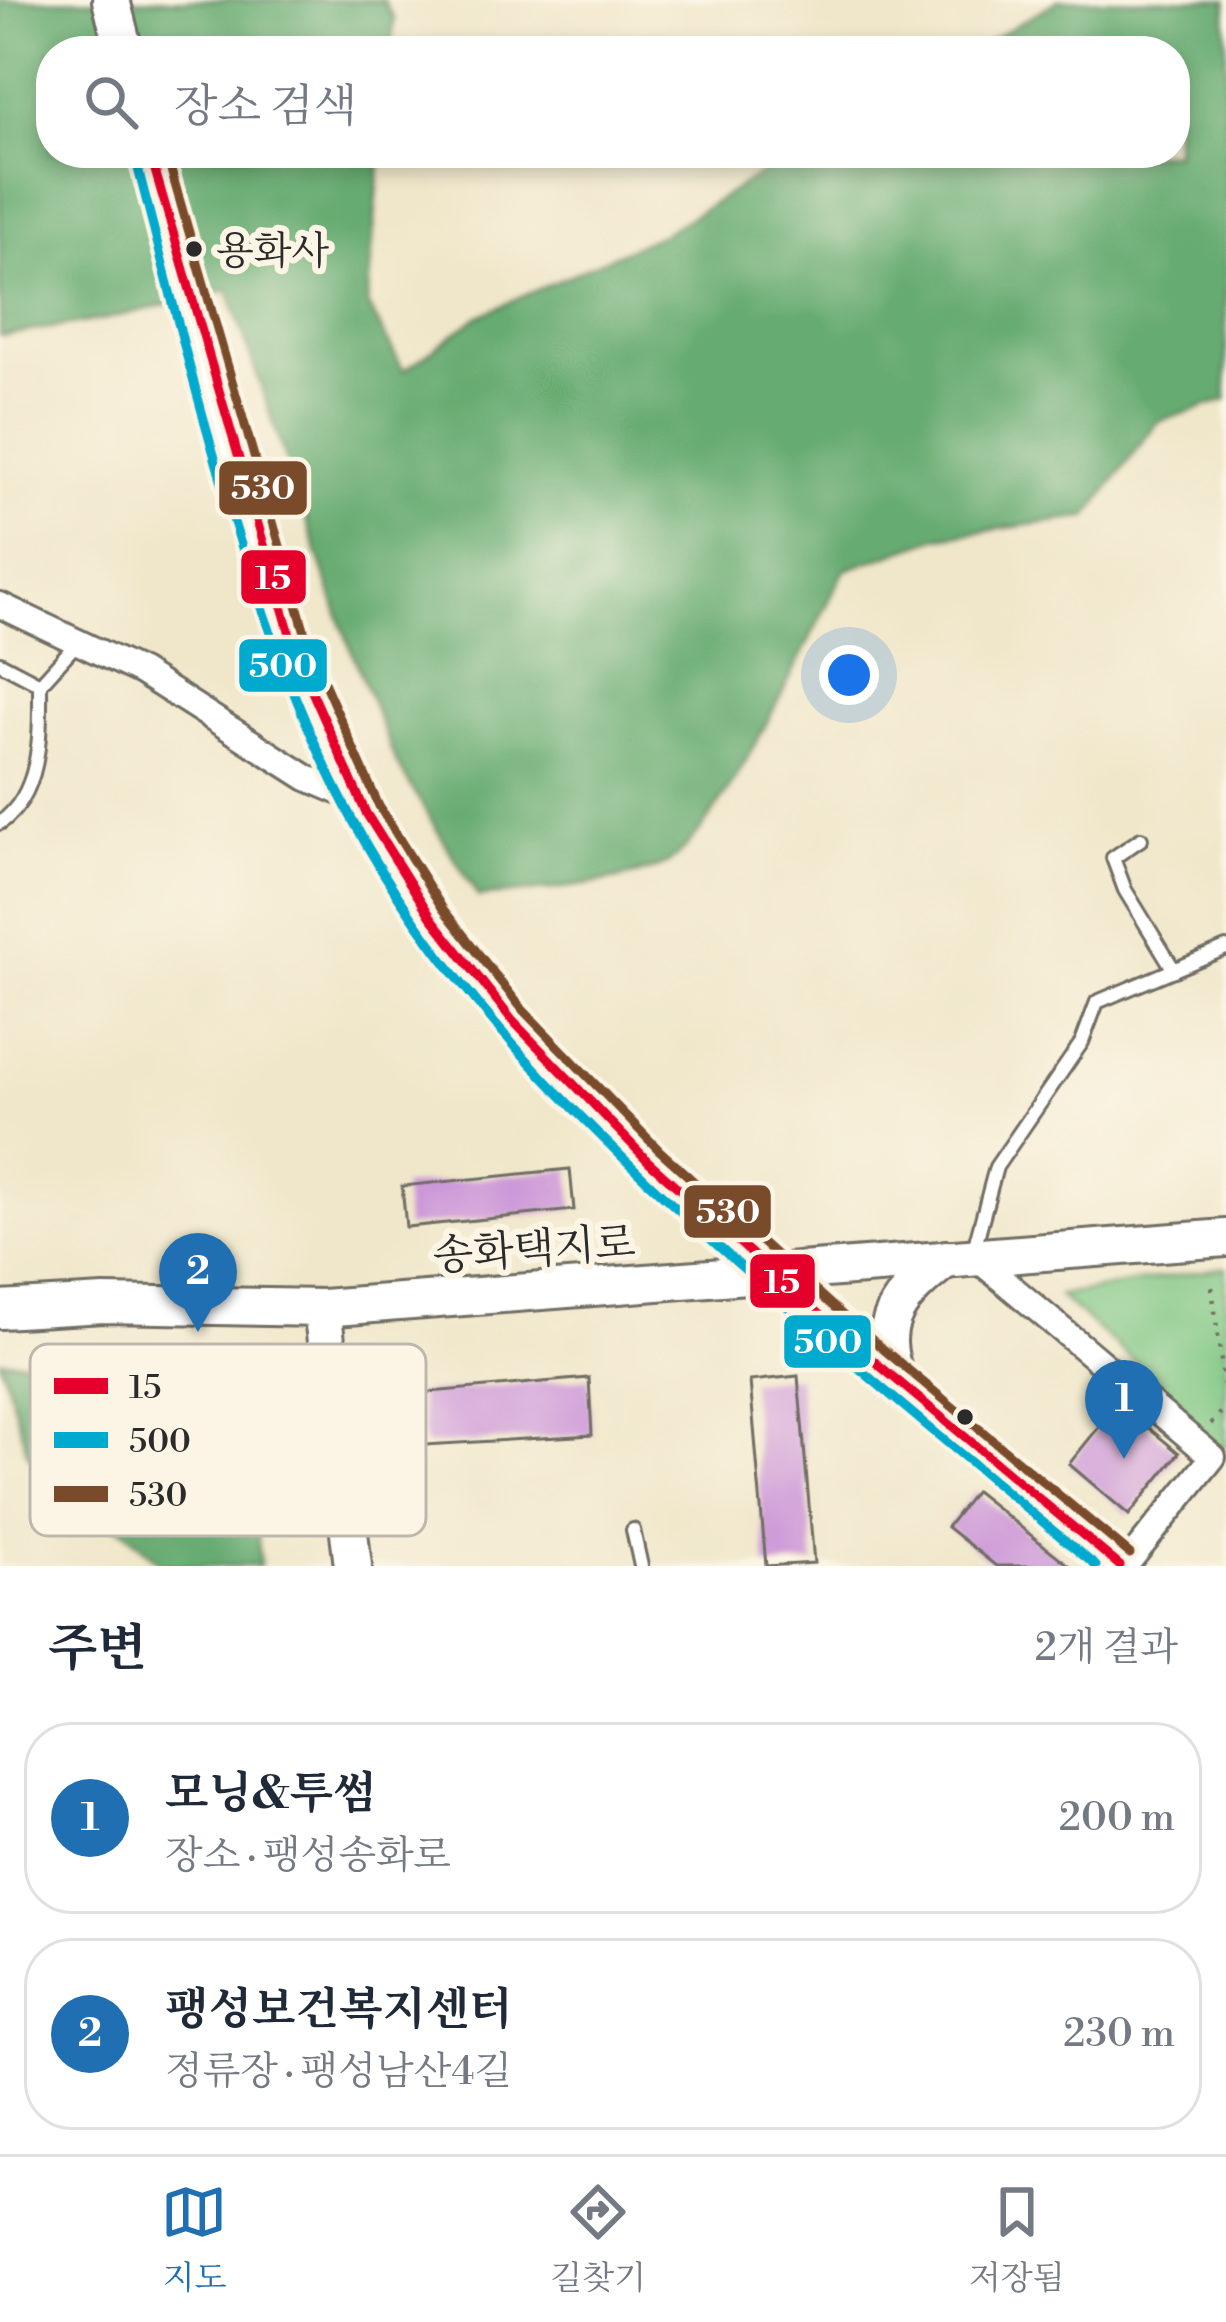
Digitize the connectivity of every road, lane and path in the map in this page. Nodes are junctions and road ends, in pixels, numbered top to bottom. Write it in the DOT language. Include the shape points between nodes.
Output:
graph roads {
  1 [pos="111,0"];
  2 [pos="120,36"];
  3 [pos="154,168"];
  4 [pos="0,605"];
  5 [pos="78,642"];
  6 [pos="0,664"];
  7 [pos="40,684"];
  8 [pos="363,802"];
  9 [pos="0,823"];
  10 [pos="1141,838"];
  11 [pos="1226,948"];
  12 [pos="1174,970"];
  13 [pos="1226,1238"];
  14 [pos="959,1257"];
  15 [pos="774,1276"];
  16 [pos="1212,1287"];
  17 [pos="322,1308"];
  18 [pos="0,1310"];
  19 [pos="326,1344"];
  20 [pos="899,1384"];
  21 [pos="1226,1401"];
  22 [pos="633,1530"];
  23 [pos="349,1536"];
  24 [pos="353,1566"];
  25 [pos="640,1566"];
  26 [pos="1122,1566"];
  1 -- 2 [label="street"];
  3 -- 8 [label="street" via="286,625"];
  4 -- 5 [label="street"];
  5 -- 7 [label="lane"];
  5 -- 8 [label="street" via="141,672 307,778"];
  6 -- 7 [label="lane"];
  7 -- 9 [label="lane" via="40,752 16,811"];
  8 -- 15 [label="street" via="436,923 557,1076"];
  10 -- 12 [label="lane" via="1113,858"];
  11 -- 12 [label="lane"];
  12 -- 14 [label="lane" via="1097,1002 1082,1042 996,1167"];
  13 -- 14 [label="street, 송화택지로"];
  14 -- 15 [label="street, 송화택지로"];
  14 -- 20 [label="street" via="905,1290 896,1308 886,1358"];
  14 -- 26 [label="street" via="1213,1456"];
  15 -- 17 [label="street, 송화택지로"];
  15 -- 20 [label="street"];
  16 -- 21 [label="path"];
  17 -- 18 [label="street, 송화택지로"];
  17 -- 19 [label="street"];
  20 -- 26 [label="street"];
  22 -- 25 [label="lane"];
  23 -- 24 [label="street"];
}
